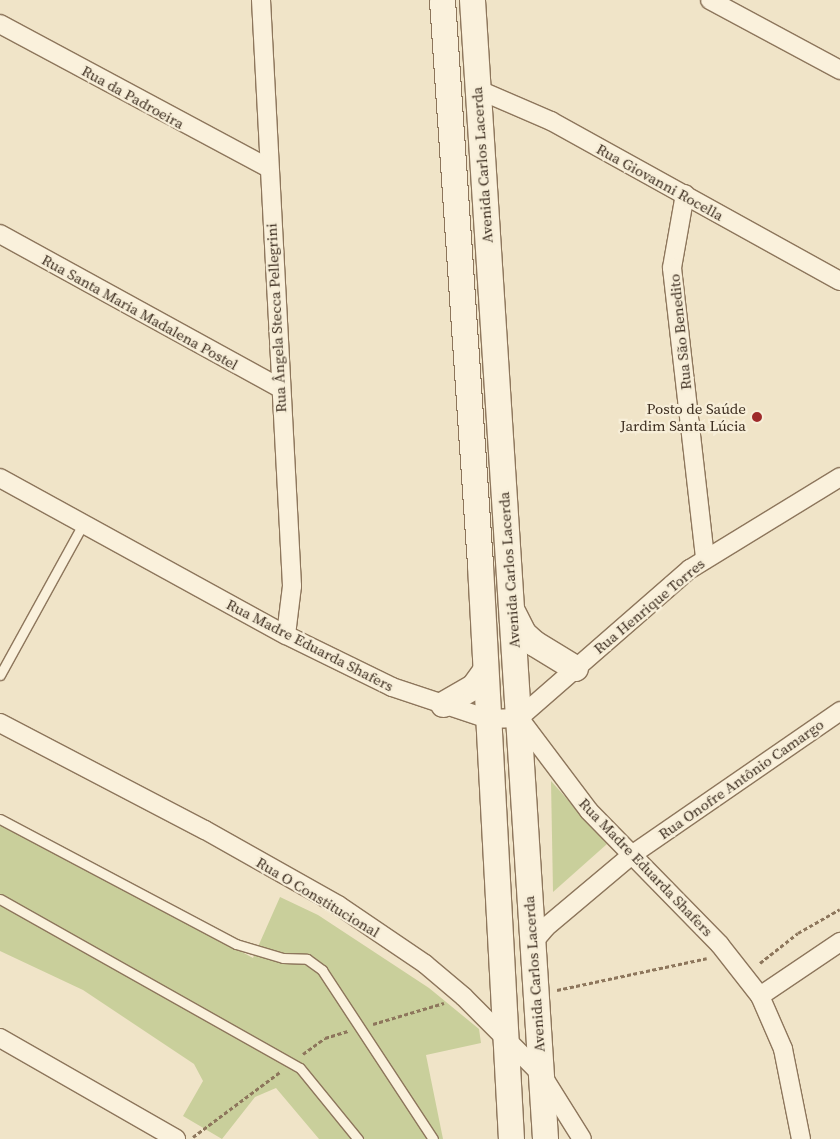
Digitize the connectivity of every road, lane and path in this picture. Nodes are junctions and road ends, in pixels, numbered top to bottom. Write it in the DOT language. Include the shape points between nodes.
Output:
graph roads {
  1 [pos="261,0"];
  2 [pos="442,0"];
  3 [pos="472,0"];
  4 [pos="710,0"];
  5 [pos="0,24"];
  6 [pos="447,68"];
  7 [pos="840,70"];
  8 [pos="476,80"];
  9 [pos="268,168"];
  10 [pos="685,194"];
  11 [pos="0,234"];
  12 [pos="840,281"];
  13 [pos="280,388"];
  14 [pos="840,477"];
  15 [pos="0,478"];
  16 [pos="83,524"];
  17 [pos="705,559"];
  18 [pos="512,611"];
  19 [pos="286,635"];
  20 [pos="575,668"];
  21 [pos="484,672"];
  22 [pos="0,675"];
  23 [pos="444,704"];
  24 [pos="840,711"];
  25 [pos="519,718"];
  26 [pos="488,719"];
  27 [pos="0,723"];
  28 [pos="0,819"];
  29 [pos="633,854"];
  30 [pos="0,899"];
  31 [pos="840,910"];
  32 [pos="840,942"];
  33 [pos="530,945"];
  34 [pos="714,957"];
  35 [pos="760,963"];
  36 [pos="548,992"];
  37 [pos="760,996"];
  38 [pos="0,1038"];
  39 [pos="506,1041"];
  40 [pos="542,1075"];
  41 [pos="270,1079"];
  42 [pos="176,1139"];
  43 [pos="191,1139"];
  44 [pos="358,1139"];
  45 [pos="433,1139"];
  46 [pos="511,1139"];
  47 [pos="545,1139"];
  48 [pos="582,1139"];
  49 [pos="801,1139"];
  1 -- 9 [label="street, Rua Ângela Stecca Pellegrini"];
  2 -- 6 [label="main road, Avenida Carlos Lacerda"];
  3 -- 8 [label="main road, Avenida Carlos Lacerda"];
  4 -- 7 [label="street"];
  5 -- 9 [label="street, Rua da Padroeira"];
  6 -- 8 [label="main road"];
  6 -- 21 [label="main road, Avenida Carlos Lacerda"];
  8 -- 10 [label="street, Rua Giovanni Rocella"];
  8 -- 18 [label="main road, Avenida Carlos Lacerda"];
  9 -- 13 [label="street, Rua Ângela Stecca Pellegrini"];
  10 -- 12 [label="street, Rua Giovanni Rocella"];
  10 -- 17 [label="street, Rua São Benedito" via="672,268"];
  11 -- 13 [label="street, Rua Santa Maria Madalena Postel"];
  13 -- 19 [label="street, Rua Ângela Stecca Pellegrini" via="292,586"];
  14 -- 17 [label="street, Rua Henrique Torres"];
  15 -- 16 [label="street, Rua Madre Eduarda Shafers"];
  16 -- 19 [label="street, Rua Madre Eduarda Shafers"];
  16 -- 22 [label="lane"];
  17 -- 20 [label="street, Rua Henrique Torres"];
  18 -- 20 [label="main road" via="523,633 534,643"];
  18 -- 25 [label="main road, Avenida Carlos Lacerda"];
  19 -- 23 [label="street, Rua Madre Eduarda Shafers" via="392,687"];
  20 -- 25 [label="street, Rua Henrique Torres"];
  21 -- 23 [label="main road" via="462,696"];
  21 -- 26 [label="main road, Avenida Carlos Lacerda"];
  23 -- 26 [label="street, Rua Madre Eduarda Shafers"];
  24 -- 29 [label="street, Rua Onofre Antônio Camargo"];
  25 -- 26 [label="street, Rua Madre Eduarda Shafers"];
  25 -- 29 [label="street, Rua Madre Eduarda Shafers" via="589,810"];
  25 -- 33 [label="main road, Avenida Carlos Lacerda"];
  26 -- 39 [label="main road, Avenida Carlos Lacerda"];
  27 -- 39 [label="street, Rua O Constitucional" via="196,826 338,906 446,981"];
  28 -- 45 [label="lane" via="236,944 282,958 307,959 322,970"];
  29 -- 33 [label="street, Rua Onofre Antônio Camargo" via="546,927"];
  29 -- 37 [label="street, Rua Madre Eduarda Shafers" via="720,945"];
  30 -- 44 [label="lane" via="300,1068"];
  31 -- 35 [label="path" via="798,933"];
  32 -- 37 [label="street"];
  33 -- 40 [label="main road, Avenida Carlos Lacerda"];
  34 -- 36 [label="path"];
  37 -- 49 [label="street, Rua Madre Eduarda Shafers" via="783,1049"];
  38 -- 42 [label="street"];
  39 -- 40 [label="street, Rua O Constitucional"];
  39 -- 46 [label="main road, Avenida Carlos Lacerda"];
  40 -- 47 [label="main road, Avenida Carlos Lacerda"];
  40 -- 48 [label="street, Rua O Constitucional"];
  41 -- 43 [label="path"];
}
